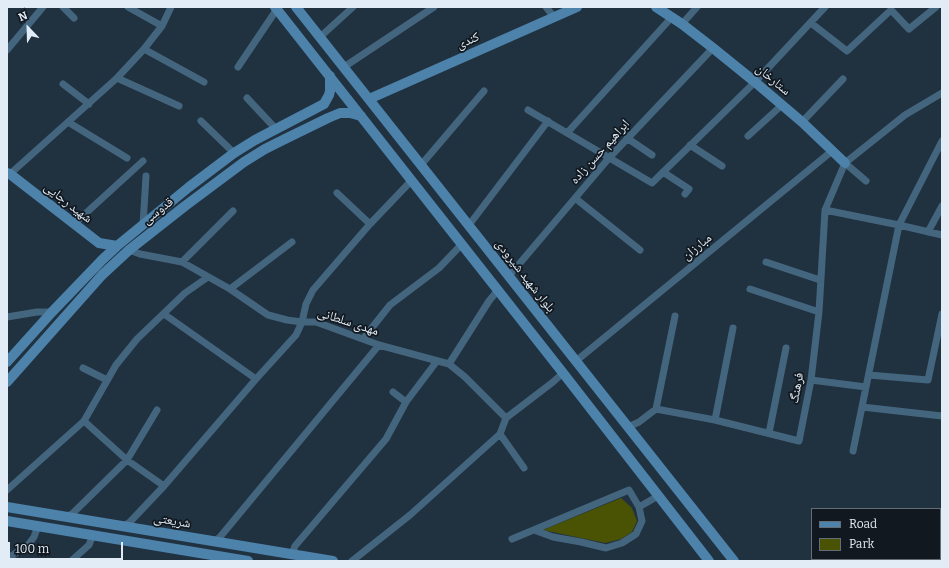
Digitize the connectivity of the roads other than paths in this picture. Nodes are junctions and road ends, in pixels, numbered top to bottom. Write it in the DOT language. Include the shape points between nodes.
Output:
graph roads {
  1 [pos="43,7"];
  2 [pos="63,7"];
  3 [pos="128,7"];
  4 [pos="171,7"];
  5 [pos="296,7"];
  6 [pos="353,7"];
  7 [pos="434,7"];
  8 [pos="546,7"];
  9 [pos="577,7"];
  10 [pos="656,7"];
  11 [pos="697,7"];
  12 [pos="825,7"];
  13 [pos="936,7"];
  14 [pos="276,8"];
  15 [pos="554,17"];
  16 [pos="672,17"];
  17 [pos="74,18"];
  18 [pos="810,23"];
  19 [pos="682,24"];
  20 [pos="162,26"];
  21 [pos="320,37"];
  22 [pos="713,48"];
  23 [pos="144,49"];
  24 [pos="7,50"];
  25 [pos="238,67"];
  26 [pos="344,67"];
  27 [pos="330,76"];
  28 [pos="118,78"];
  29 [pos="843,79"];
  30 [pos="204,82"];
  31 [pos="755,82"];
  32 [pos="63,84"];
  33 [pos="484,91"];
  34 [pos="942,93"];
  35 [pos="247,98"];
  36 [pos="369,99"];
  37 [pos="89,104"];
  38 [pos="324,104"];
  39 [pos="782,105"];
  40 [pos="179,106"];
  41 [pos="528,110"];
  42 [pos="361,116"];
  43 [pos="328,118"];
  44 [pos="201,121"];
  45 [pos="548,121"];
  46 [pos="68,122"];
  47 [pos="802,122"];
  48 [pos="276,129"];
  49 [pos="567,133"];
  50 [pos="748,136"];
  51 [pos="627,138"];
  52 [pos="690,145"];
  53 [pos="941,145"];
  54 [pos="832,150"];
  55 [pos="234,153"];
  56 [pos="652,155"];
  57 [pos="127,158"];
  58 [pos="609,158"];
  59 [pos="143,161"];
  60 [pos="845,163"];
  61 [pos="421,165"];
  62 [pos="722,166"];
  63 [pos="663,172"];
  64 [pos="8,174"];
  65 [pos="146,176"];
  66 [pos="412,180"];
  67 [pos="866,182"];
  68 [pos="337,193"];
  69 [pos="685,194"];
  70 [pos="576,198"];
  71 [pos="942,206"];
  72 [pos="233,210"];
  73 [pos="825,210"];
  74 [pos="74,224"];
  75 [pos="370,224"];
  76 [pos="142,225"];
  77 [pos="469,225"];
  78 [pos="899,225"];
  79 [pos="928,232"];
  80 [pos="942,235"];
  81 [pos="292,242"];
  82 [pos="99,243"];
  83 [pos="462,244"];
  84 [pos="116,246"];
  85 [pos="129,250"];
  86 [pos="640,250"];
  87 [pos="102,260"];
  88 [pos="182,262"];
  89 [pos="766,262"];
  90 [pos="509,276"];
  91 [pos="208,277"];
  92 [pos="820,280"];
  93 [pos="750,289"];
  94 [pos="230,290"];
  95 [pos="498,290"];
  96 [pos="52,312"];
  97 [pos="819,312"];
  98 [pos="164,314"];
  99 [pos="942,314"];
  100 [pos="7,316"];
  101 [pos="675,316"];
  102 [pos="302,322"];
  103 [pos="733,328"];
  104 [pos="363,339"];
  105 [pos="939,341"];
  106 [pos="379,345"];
  107 [pos="786,348"];
  108 [pos="437,361"];
  109 [pos="576,361"];
  110 [pos="7,362"];
  111 [pos="448,364"];
  112 [pos="83,368"];
  113 [pos="563,373"];
  114 [pos="868,375"];
  115 [pos="256,379"];
  116 [pos="108,380"];
  117 [pos="811,380"];
  118 [pos="7,382"];
  119 [pos="866,387"];
  120 [pos="393,392"];
  121 [pos="406,402"];
  122 [pos="862,407"];
  123 [pos="656,409"];
  124 [pos="158,410"];
  125 [pos="942,416"];
  126 [pos="506,418"];
  127 [pos="715,420"];
  128 [pos="84,421"];
  129 [pos="628,427"];
  130 [pos="500,434"];
  131 [pos="769,434"];
  132 [pos="853,452"];
  133 [pos="127,460"];
  134 [pos="524,468"];
  135 [pos="164,486"];
  136 [pos="7,490"];
  137 [pos="658,496"];
  138 [pos="7,507"];
  139 [pos="639,507"];
  140 [pos="65,517"];
  141 [pos="7,521"];
  142 [pos="38,526"];
  143 [pos="122,526"];
  144 [pos="534,530"];
  145 [pos="93,535"];
  146 [pos="512,539"];
  147 [pos="215,542"];
  148 [pos="292,554"];
  149 [pos="191,556"];
  150 [pos="7,559"];
  151 [pos="708,560"];
  152 [pos="71,561"];
  153 [pos="248,561"];
  154 [pos="333,561"];
  155 [pos="352,561"];
  156 [pos="734,561"];
  1 -- 24 [label="street"];
  2 -- 17 [label="street"];
  3 -- 20 [label="street"];
  4 -- 20 [label="street"];
  5 -- 21 [label="main road, بلوار شهید شیرودی"];
  6 -- 21 [label="street"];
  7 -- 26 [label="street"];
  8 -- 15 [label="street"];
  9 -- 15 [label="main road, کندی"];
  10 -- 16 [label="main road, ستارخان"];
  11 -- 19 [label="street"];
  12 -- 18 [label="street"];
  13 -- 18 [label="street" via="909,29 891,10 847,51"];
  14 -- 25 [label="street"];
  14 -- 27 [label="main road"];
  15 -- 36 [label="main road, کندی"];
  16 -- 19 [label="main road, ستارخان"];
  16 -- 49 [label="street"];
  18 -- 31 [label="street"];
  19 -- 22 [label="main road, ستارخان"];
  20 -- 23 [label="street"];
  21 -- 26 [label="main road, بلوار شهید شیرودی"];
  22 -- 31 [label="main road, ستارخان"];
  22 -- 51 [label="street, ابراهیم حسن زاده"];
  23 -- 28 [label="street"];
  23 -- 30 [label="street"];
  26 -- 36 [label="main road, بلوار شهید شیرودی"];
  27 -- 38 [label="main road" via="330,95"];
  27 -- 42 [label="main road"];
  28 -- 37 [label="street"];
  28 -- 40 [label="street"];
  29 -- 47 [label="street"];
  31 -- 39 [label="main road, ستارخان"];
  31 -- 52 [label="street"];
  32 -- 37 [label="street"];
  33 -- 61 [label="street"];
  34 -- 60 [label="street" via="905,115"];
  35 -- 48 [label="street"];
  36 -- 61 [label="main road, بلوار شهید شیرودی"];
  37 -- 46 [label="street"];
  38 -- 43 [label="main road" via="331,105 334,111"];
  38 -- 48 [label="main road, قدوسی"];
  39 -- 47 [label="main road, ستارخان"];
  39 -- 50 [label="street"];
  41 -- 45 [label="street"];
  42 -- 43 [label="main road, قدوسی" via="343,113"];
  42 -- 66 [label="main road"];
  43 -- 85 [label="main road, قدوسی" via="244,162"];
  44 -- 55 [label="street"];
  45 -- 49 [label="street"];
  45 -- 77 [label="street"];
  46 -- 57 [label="street"];
  46 -- 64 [label="street"];
  47 -- 54 [label="main road, ستارخان"];
  48 -- 55 [label="main road, قدوسی"];
  49 -- 58 [label="street"];
  51 -- 56 [label="street"];
  51 -- 58 [label="street, ابراهیم حسن زاده"];
  52 -- 62 [label="street"];
  52 -- 63 [label="street"];
  53 -- 78 [label="street"];
  54 -- 60 [label="main road, ستارخان"];
  54 -- 109 [label="street, مبارزان"];
  55 -- 76 [label="main road, قدوسی"];
  58 -- 63 [label="street" via="652,183"];
  58 -- 70 [label="street, ابراهیم حسن زاده"];
  59 -- 74 [label="street"];
  60 -- 67 [label="street, ستارخان"];
  60 -- 73 [label="street, فرهنگ"];
  61 -- 77 [label="main road, بلوار شهید شیرودی"];
  63 -- 69 [label="street" via="689,189"];
  64 -- 74 [label="main road, شهید رجایی"];
  65 -- 76 [label="street"];
  66 -- 75 [label="street"];
  66 -- 83 [label="main road"];
  68 -- 75 [label="street"];
  70 -- 86 [label="street"];
  70 -- 90 [label="street, ابراهیم حسن زاده"];
  71 -- 79 [label="street"];
  72 -- 88 [label="street"];
  73 -- 78 [label="street"];
  73 -- 92 [label="street, فرهنگ"];
  74 -- 82 [label="main road, شهید رجایی"];
  75 -- 102 [label="street" via="313,290 306,304"];
  76 -- 84 [label="main road, قدوسی"];
  77 -- 90 [label="main road, بلوار شهید شیرودی"];
  78 -- 79 [label="street"];
  78 -- 114 [label="street"];
  79 -- 80 [label="street"];
  81 -- 94 [label="street"];
  82 -- 84 [label="main road, شهید رجایی"];
  82 -- 87 [label="main road"];
  83 -- 95 [label="main road"];
  83 -- 104 [label="street" via="439,268 390,304"];
  84 -- 87 [label="main road, قدوسی"];
  85 -- 88 [label="street, مهدی سلطانی"];
  85 -- 118 [label="main road, قدوسی" via="102,275"];
  87 -- 96 [label="main road, قدوسی"];
  88 -- 91 [label="street, مهدی سلطانی"];
  89 -- 92 [label="street"];
  90 -- 109 [label="main road, بلوار شهید شیرودی"];
  91 -- 94 [label="street, مهدی سلطانی"];
  91 -- 98 [label="street"];
  92 -- 97 [label="street, فرهنگ"];
  93 -- 97 [label="street"];
  94 -- 102 [label="street, مهدی سلطانی" via="268,315"];
  95 -- 111 [label="street"];
  95 -- 113 [label="main road"];
  96 -- 100 [label="street"];
  96 -- 110 [label="main road, قدوسی"];
  97 -- 117 [label="street, فرهنگ"];
  98 -- 115 [label="street"];
  98 -- 116 [label="street" via="137,339 116,365"];
  99 -- 105 [label="street"];
  101 -- 123 [label="street"];
  102 -- 104 [label="street, مهدی سلطانی" via="316,322"];
  102 -- 115 [label="street" via="296,335"];
  103 -- 127 [label="street"];
  104 -- 106 [label="street, مهدی سلطانی"];
  105 -- 114 [label="street" via="928,380"];
  106 -- 108 [label="street, مهدی سلطانی"];
  106 -- 147 [label="street"];
  107 -- 131 [label="street"];
  108 -- 111 [label="street, مهدی سلطانی"];
  108 -- 121 [label="street"];
  109 -- 129 [label="main road, بلوار شهید شیرودی"];
  111 -- 126 [label="street, مهدی سلطانی" via="465,377"];
  112 -- 116 [label="street"];
  113 -- 126 [label="street"];
  113 -- 137 [label="main road"];
  114 -- 119 [label="street"];
  115 -- 135 [label="street"];
  116 -- 128 [label="street"];
  117 -- 119 [label="street"];
  117 -- 131 [label="street, فرهنگ" via="799,441"];
  119 -- 122 [label="street"];
  120 -- 121 [label="street"];
  121 -- 148 [label="street" via="386,439 295,546"];
  122 -- 125 [label="street"];
  122 -- 132 [label="street"];
  123 -- 127 [label="street, فرهنگ"];
  123 -- 129 [label="street"];
  124 -- 133 [label="street"];
  126 -- 130 [label="street"];
  127 -- 131 [label="street, فرهنگ"];
  128 -- 133 [label="street"];
  128 -- 136 [label="street"];
  129 -- 156 [label="main road, بلوار شهید شیرودی"];
  130 -- 134 [label="street"];
  130 -- 155 [label="street" via="410,515"];
  133 -- 135 [label="street"];
  133 -- 140 [label="street" via="72,514"];
  135 -- 143 [label="street" via="129,523"];
  137 -- 139 [label="street"];
  137 -- 151 [label="main road"];
  138 -- 140 [label="main road, شریعتی"];
  139 -- 144 [label="street" via="629,490"];
  139 -- 144 [label="street" via="642,521 636,534 622,543 606,548"];
  140 -- 143 [label="main road, شریعتی"];
  141 -- 142 [label="main road, شریعتی"];
  142 -- 145 [label="main road, شریعتی"];
  142 -- 150 [label="street" via="28,545"];
  143 -- 147 [label="main road, شریعتی"];
  144 -- 146 [label="street"];
  145 -- 149 [label="main road, شریعتی"];
  145 -- 152 [label="street" via="89,545"];
  147 -- 148 [label="main road, شریعتی"];
  148 -- 154 [label="main road, شریعتی"];
  149 -- 153 [label="main road, شریعتی"];
}
